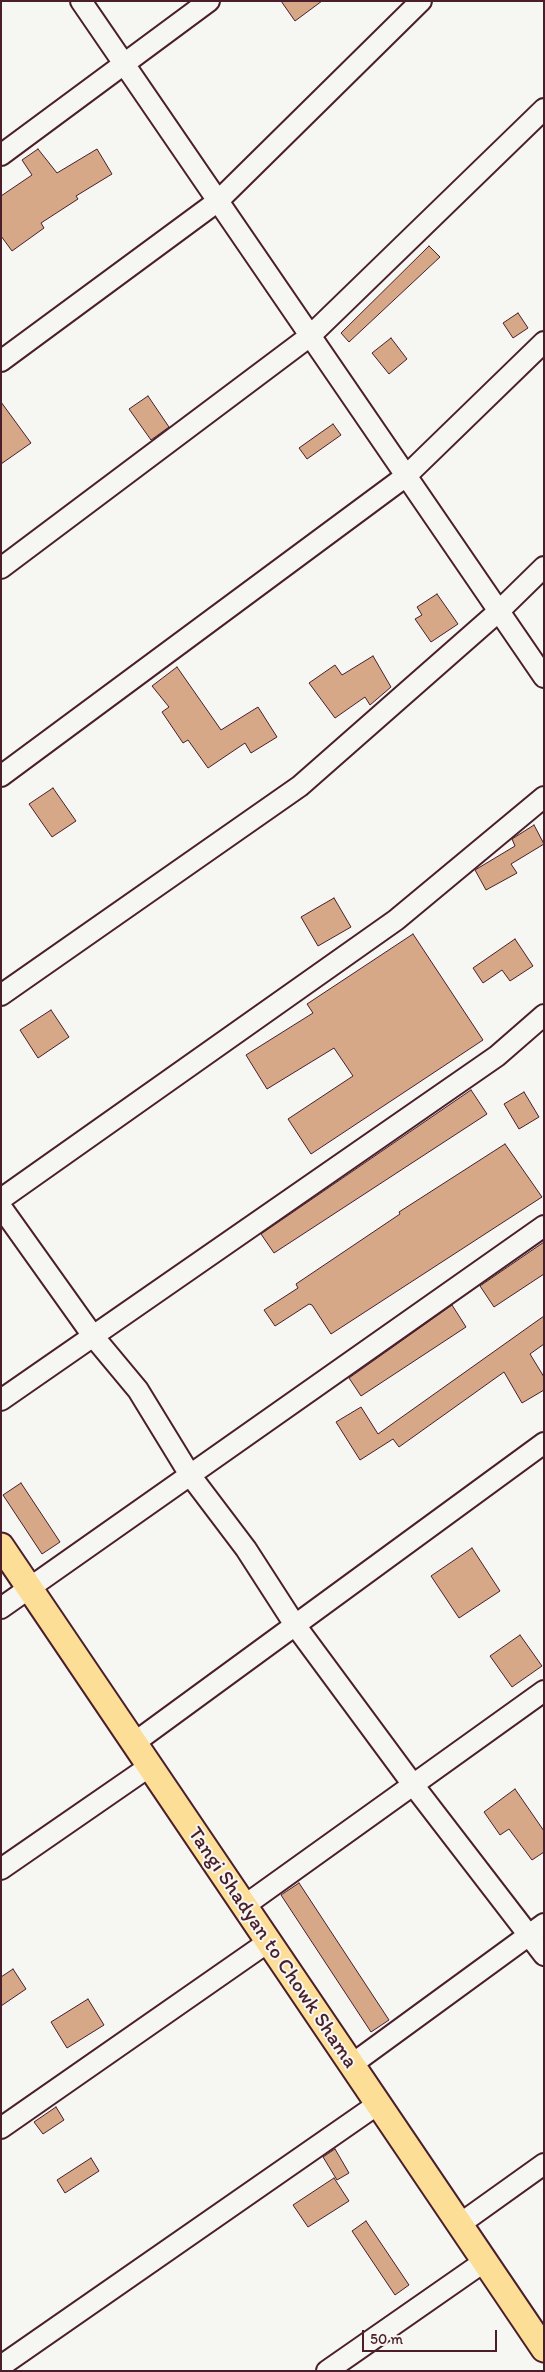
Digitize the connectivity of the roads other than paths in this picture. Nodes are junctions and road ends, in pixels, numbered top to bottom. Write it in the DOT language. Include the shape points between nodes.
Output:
graph roads {
  1 [pos="82,1"];
  2 [pos="209,1"];
  3 [pos="421,1"];
  4 [pos="124,64"];
  5 [pos="544,109"];
  6 [pos="1,155"];
  7 [pos="218,201"];
  8 [pos="310,336"];
  9 [pos="544,342"];
  10 [pos="1,361"];
  11 [pos="406,476"];
  12 [pos="544,567"];
  13 [pos="1,568"];
  14 [pos="499,611"];
  15 [pos="544,677"];
  16 [pos="1,776"];
  17 [pos="544,797"];
  18 [pos="1,995"];
  19 [pos="544,1015"];
  20 [pos="1,1199"];
  21 [pos="1,1207"];
  22 [pos="544,1226"];
  23 [pos="92,1336"];
  24 [pos="1,1400"];
  25 [pos="544,1443"];
  26 [pos="190,1475"];
  27 [pos="1,1546"];
  28 [pos="30,1589"];
  29 [pos="1,1608"];
  30 [pos="295,1625"];
  31 [pos="544,1691"];
  32 [pos="134,1743"];
  33 [pos="150,1766"];
  34 [pos="414,1786"];
  35 [pos="1,1869"];
  36 [pos="244,1906"];
  37 [pos="536,1930"];
  38 [pos="268,1942"];
  39 [pos="544,1956"];
  40 [pos="351,2064"];
  41 [pos="378,2104"];
  42 [pos="1,2128"];
  43 [pos="544,2164"];
  44 [pos="460,2224"];
  45 [pos="485,2261"];
  46 [pos="544,2349"];
  47 [pos="1,2366"];
  48 [pos="327,2371"];
  1 -- 4 [label="street"];
  2 -- 4 [label="street"];
  3 -- 7 [label="street"];
  4 -- 6 [label="street"];
  4 -- 7 [label="street"];
  5 -- 8 [label="street"];
  7 -- 8 [label="street"];
  7 -- 10 [label="street"];
  8 -- 11 [label="street"];
  8 -- 13 [label="street"];
  9 -- 11 [label="street"];
  11 -- 14 [label="street"];
  11 -- 16 [label="street"];
  12 -- 14 [label="street"];
  14 -- 15 [label="street"];
  14 -- 18 [label="street" via="300,786"];
  17 -- 20 [label="street" via="396,920"];
  19 -- 23 [label="street" via="497,1056"];
  21 -- 23 [label="street"];
  22 -- 26 [label="street"];
  23 -- 24 [label="street"];
  23 -- 26 [label="street" via="138,1390"];
  25 -- 30 [label="street"];
  26 -- 28 [label="street"];
  26 -- 30 [label="street" via="246,1549"];
  27 -- 28 [label="main road, Tangi Shadyan to Chowk Shama"];
  28 -- 29 [label="street"];
  28 -- 32 [label="main road, Tangi Shadyan to Chowk Shama"];
  30 -- 32 [label="street"];
  30 -- 34 [label="street"];
  31 -- 34 [label="street"];
  32 -- 33 [label="main road, Tangi Shadyan to Chowk Shama"];
  33 -- 35 [label="street"];
  33 -- 36 [label="main road, Tangi Shadyan to Chowk Shama"];
  34 -- 36 [label="street"];
  34 -- 37 [label="street"];
  36 -- 38 [label="main road, Tangi Shadyan to Chowk Shama"];
  37 -- 39 [label="street"];
  37 -- 40 [label="street"];
  38 -- 40 [label="main road, Tangi Shadyan to Chowk Shama"];
  38 -- 42 [label="street"];
  40 -- 41 [label="main road, Tangi Shadyan to Chowk Shama"];
  41 -- 44 [label="main road, Tangi Shadyan to Chowk Shama"];
  41 -- 47 [label="street"];
  43 -- 44 [label="street"];
  44 -- 45 [label="main road, Tangi Shadyan to Chowk Shama"];
  45 -- 46 [label="main road, Tangi Shadyan to Chowk Shama"];
  45 -- 48 [label="street"];
}
